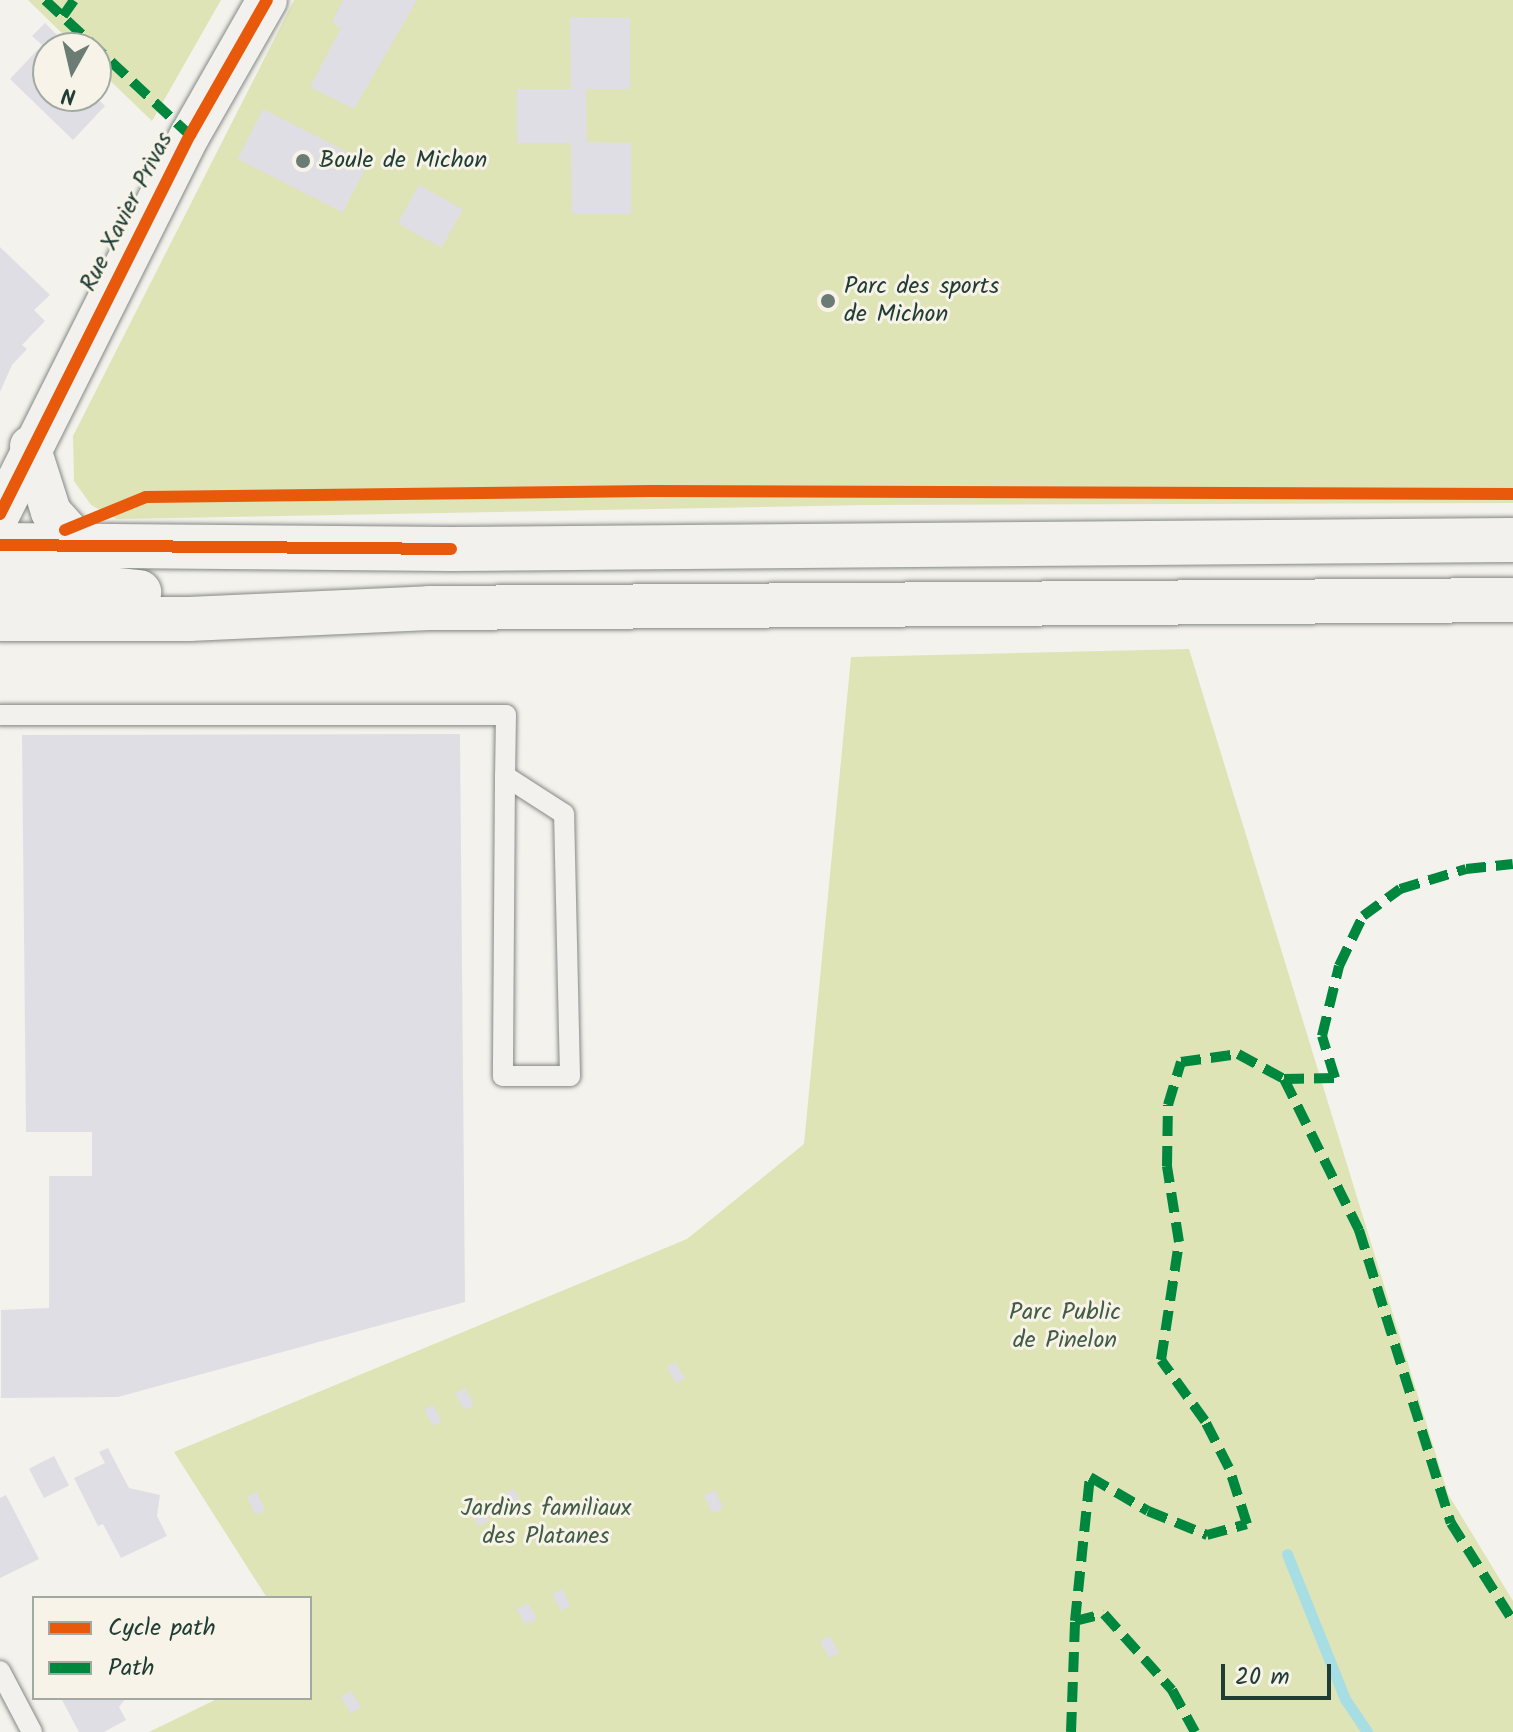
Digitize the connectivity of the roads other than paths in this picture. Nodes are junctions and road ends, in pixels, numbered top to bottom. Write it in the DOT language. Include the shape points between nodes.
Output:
graph roads {
  1 [pos="267,0"];
  2 [pos="30,446"];
  3 [pos="0,514"];
  4 [pos="1513,540"];
  5 [pos="80,544"];
  6 [pos="0,545"];
  7 [pos="451,549"];
  8 [pos="0,577"];
  9 [pos="1513,600"];
  10 [pos="429,608"];
  11 [pos="0,619"];
  12 [pos="0,715"];
  13 [pos="505,776"];
  14 [pos="0,1671"];
  15 [pos="32,1732"];
  1 -- 2 [label="street, Rue Xavier Privas" via="190,135"];
  2 -- 3 [label="street, Rue Xavier Privas"];
  2 -- 5 [label="street" via="51,512"];
  4 -- 7 [label="main road"];
  5 -- 6 [label="main road"];
  5 -- 7 [label="main road"];
  7 -- 8 [label="main road"];
  8 -- 10 [label="main road" via="89,590"];
  9 -- 10 [label="main road"];
  10 -- 11 [label="main road" via="189,619"];
  12 -- 13 [label="lane" via="506,715"];
  13 -- 13 [label="lane" via="503,1076 570,1076 564,814"];
  14 -- 15 [label="lane"];
}
